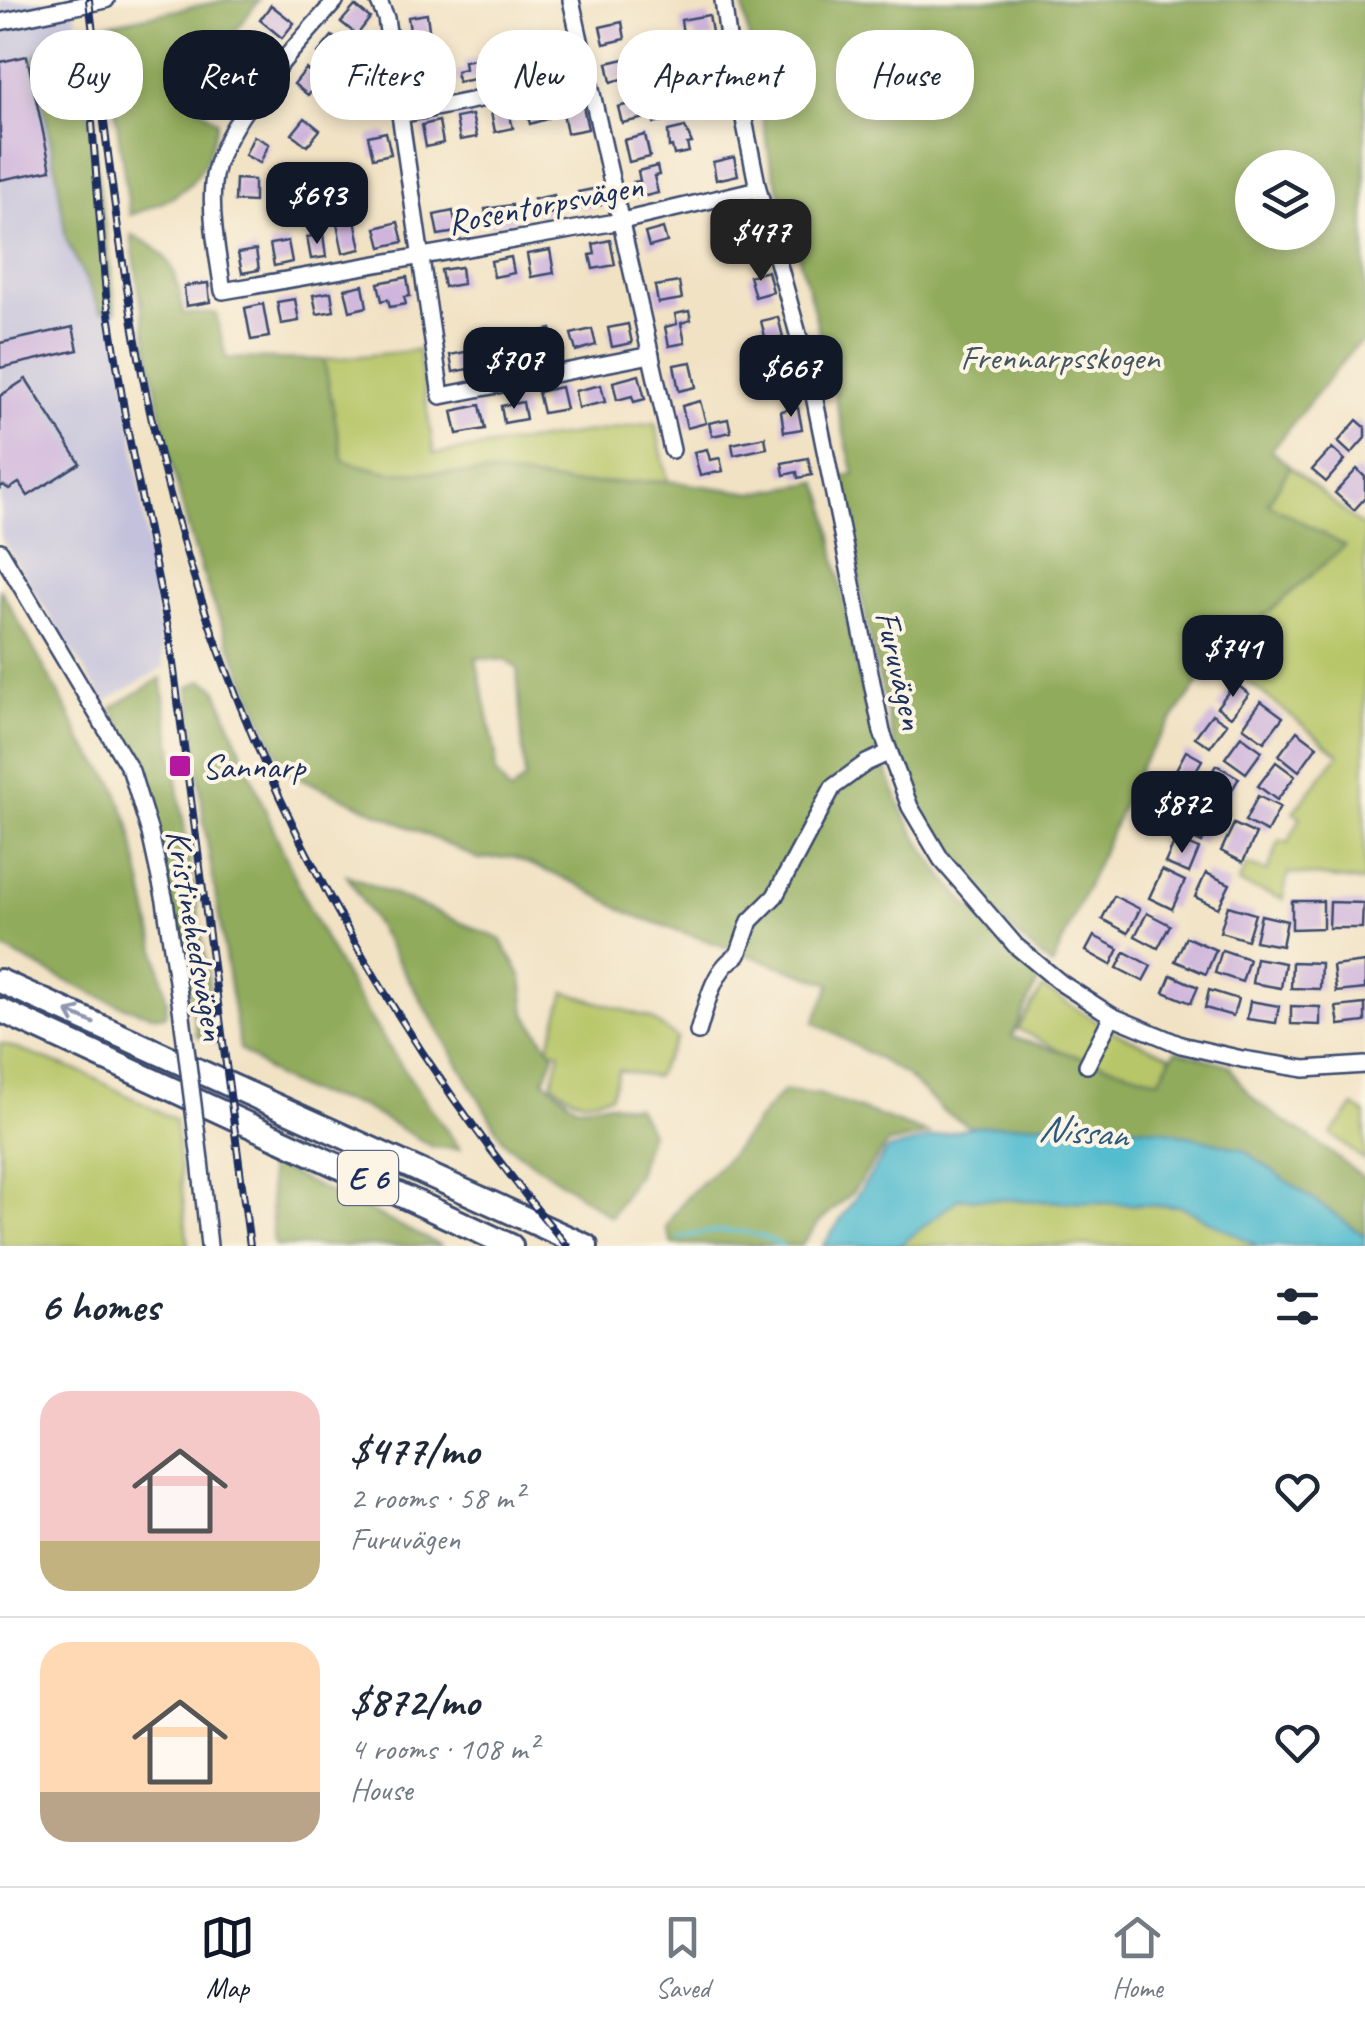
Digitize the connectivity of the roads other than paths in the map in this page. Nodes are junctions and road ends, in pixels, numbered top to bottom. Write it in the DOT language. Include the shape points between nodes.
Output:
graph roads {
  1 [pos="106,0"];
  2 [pos="336,0"];
  3 [pos="378,0"];
  4 [pos="571,0"];
  5 [pos="723,0"];
  6 [pos="0,22"];
  7 [pos="388,30"];
  8 [pos="578,30"];
  9 [pos="597,108"];
  10 [pos="401,120"];
  11 [pos="758,190"];
  12 [pos="622,221"];
  13 [pos="421,258"];
  14 [pos="651,355"];
  15 [pos="672,450"];
  16 [pos="0,551"];
  17 [pos="888,753"];
  18 [pos="0,981"];
  19 [pos="0,1010"];
  20 [pos="1112,1016"];
  21 [pos="698,1032"];
  22 [pos="1087,1065"];
  23 [pos="1365,1065"];
  24 [pos="209,1246"];
  25 [pos="511,1246"];
  26 [pos="586,1246"];
  1 -- 6 [label="street"];
  2 -- 13 [label="street, Rosentorpsvägen" via="254,100 218,156 213,217 223,292"];
  3 -- 7 [label="street"];
  4 -- 8 [label="street"];
  5 -- 11 [label="street, Furuvägen"];
  9 -- 12 [label="street"];
  10 -- 13 [label="street"];
  11 -- 12 [label="street, Rosentorpsvägen"];
  11 -- 17 [label="street, Furuvägen" via="810,381"];
  12 -- 13 [label="street, Rosentorpsvägen"];
  12 -- 14 [label="street"];
  13 -- 14 [label="street" via="440,396"];
  14 -- 15 [label="street"];
  16 -- 24 [label="street, Kristinehedsvägen, bridge" via="131,771 165,901"];
  17 -- 20 [label="street, Furuvägen" via="910,807 976,903 1061,983"];
  17 -- 21 [label="street" via="833,787 775,896 750,921 738,956 716,980"];
  26 -- 18 [label="highway, E 6, one-way"];
  19 -- 25 [label="highway, E 6"];
  20 -- 22 [label="street"];
  20 -- 23 [label="street, Furuvägen" via="1181,1045 1242,1058 1304,1068"];
}
